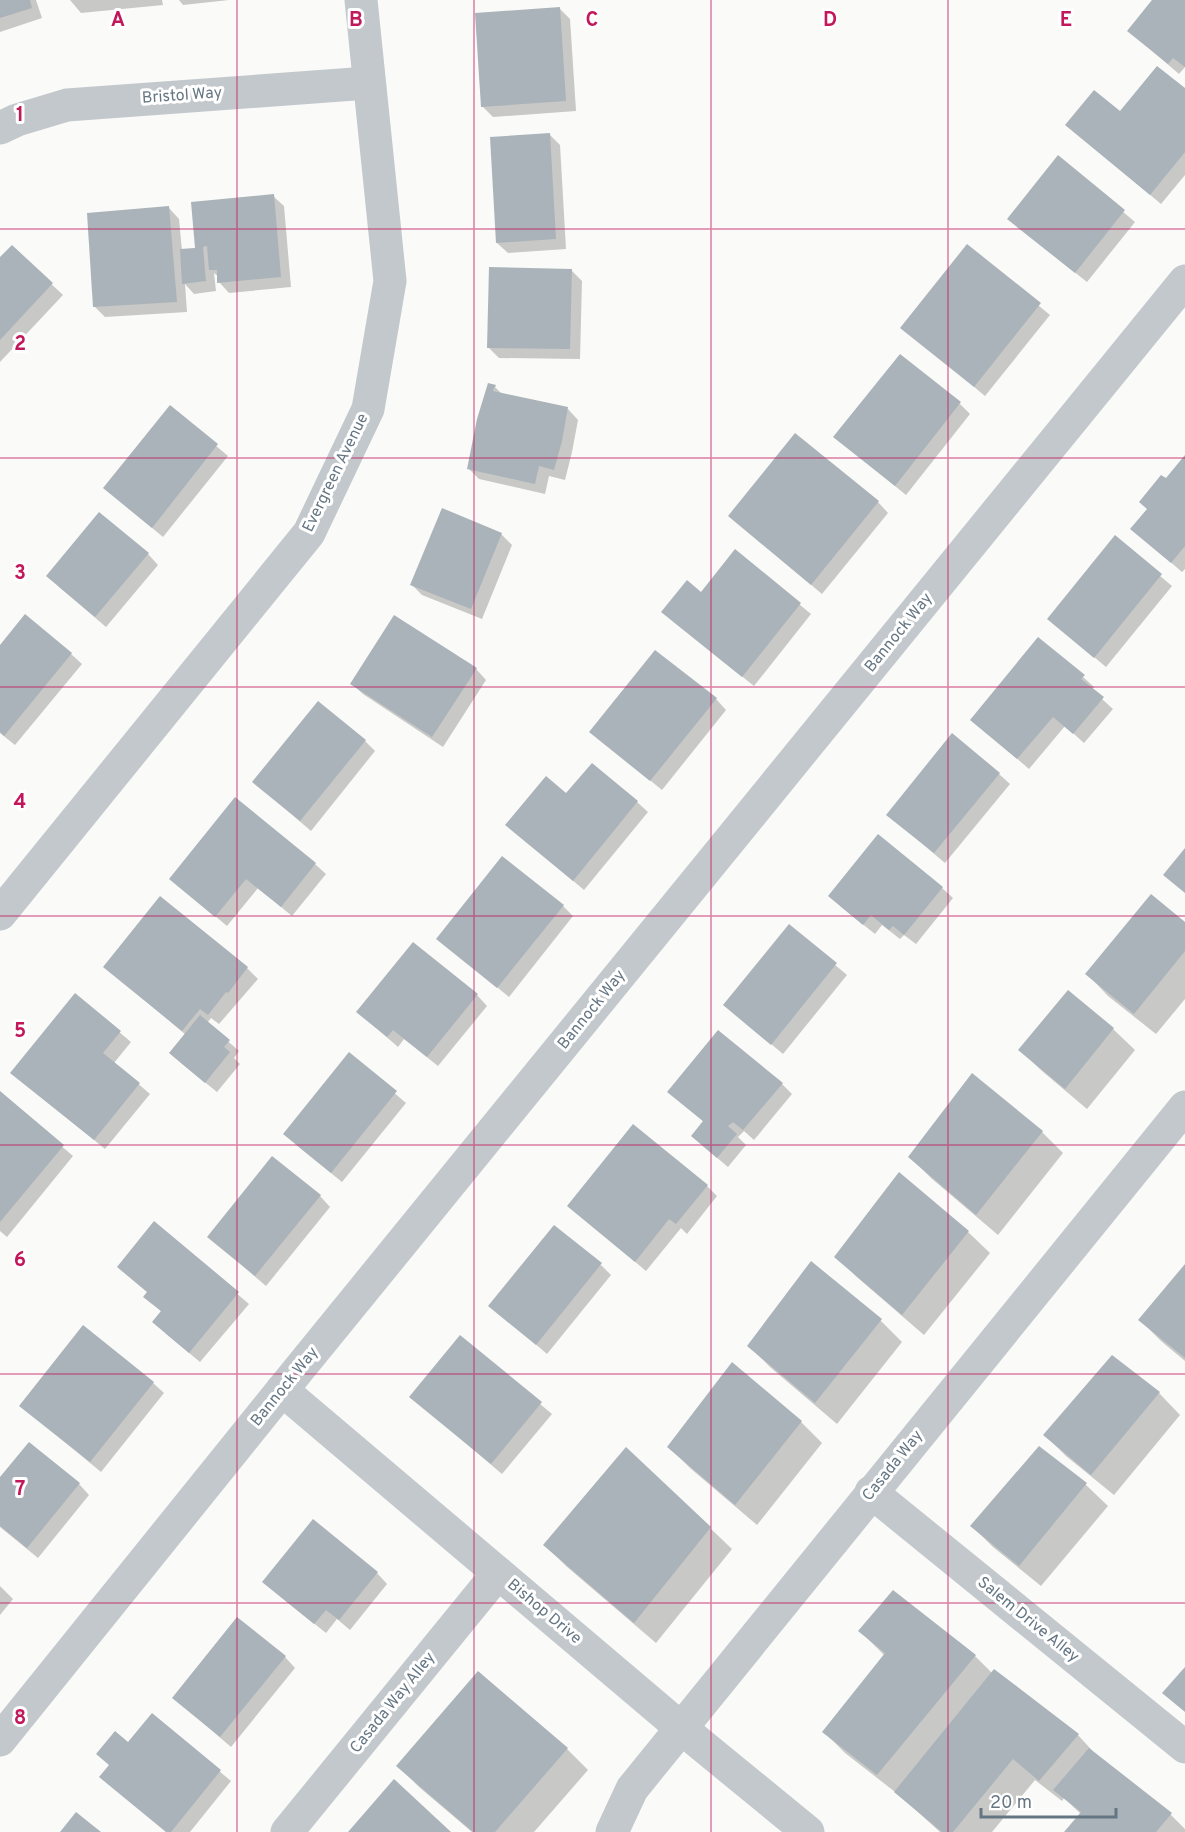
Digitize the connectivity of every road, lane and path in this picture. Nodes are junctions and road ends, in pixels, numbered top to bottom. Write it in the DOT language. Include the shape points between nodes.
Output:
graph roads {
  1 [pos="361,0"];
  2 [pos="368,83"];
  3 [pos="0,128"];
  4 [pos="1185,281"];
  5 [pos="0,914"];
  6 [pos="1185,1107"];
  7 [pos="282,1390"];
  8 [pos="871,1492"];
  9 [pos="498,1573"];
  10 [pos="681,1728"];
  11 [pos="0,1740"];
  12 [pos="1185,1748"];
  13 [pos="288,1832"];
  14 [pos="612,1832"];
  15 [pos="808,1832"];
  1 -- 2 [label="street, Evergreen Avenue"];
  2 -- 3 [label="street, Bristol Way" via="67,105"];
  2 -- 5 [label="street, Evergreen Avenue" via="390,281 368,409 309,533"];
  4 -- 7 [label="street, Bannock Way"];
  6 -- 8 [label="street, Casada Way"];
  7 -- 9 [label="street, Bishop Drive"];
  7 -- 11 [label="street, Bannock Way"];
  8 -- 10 [label="street, Casada Way"];
  8 -- 12 [label="street, Salem Drive Alley"];
  9 -- 10 [label="street, Bishop Drive"];
  9 -- 13 [label="street, Casada Way Alley"];
  10 -- 14 [label="street, Casada Way" via="632,1789"];
  10 -- 15 [label="street, Bishop Drive"];
}
